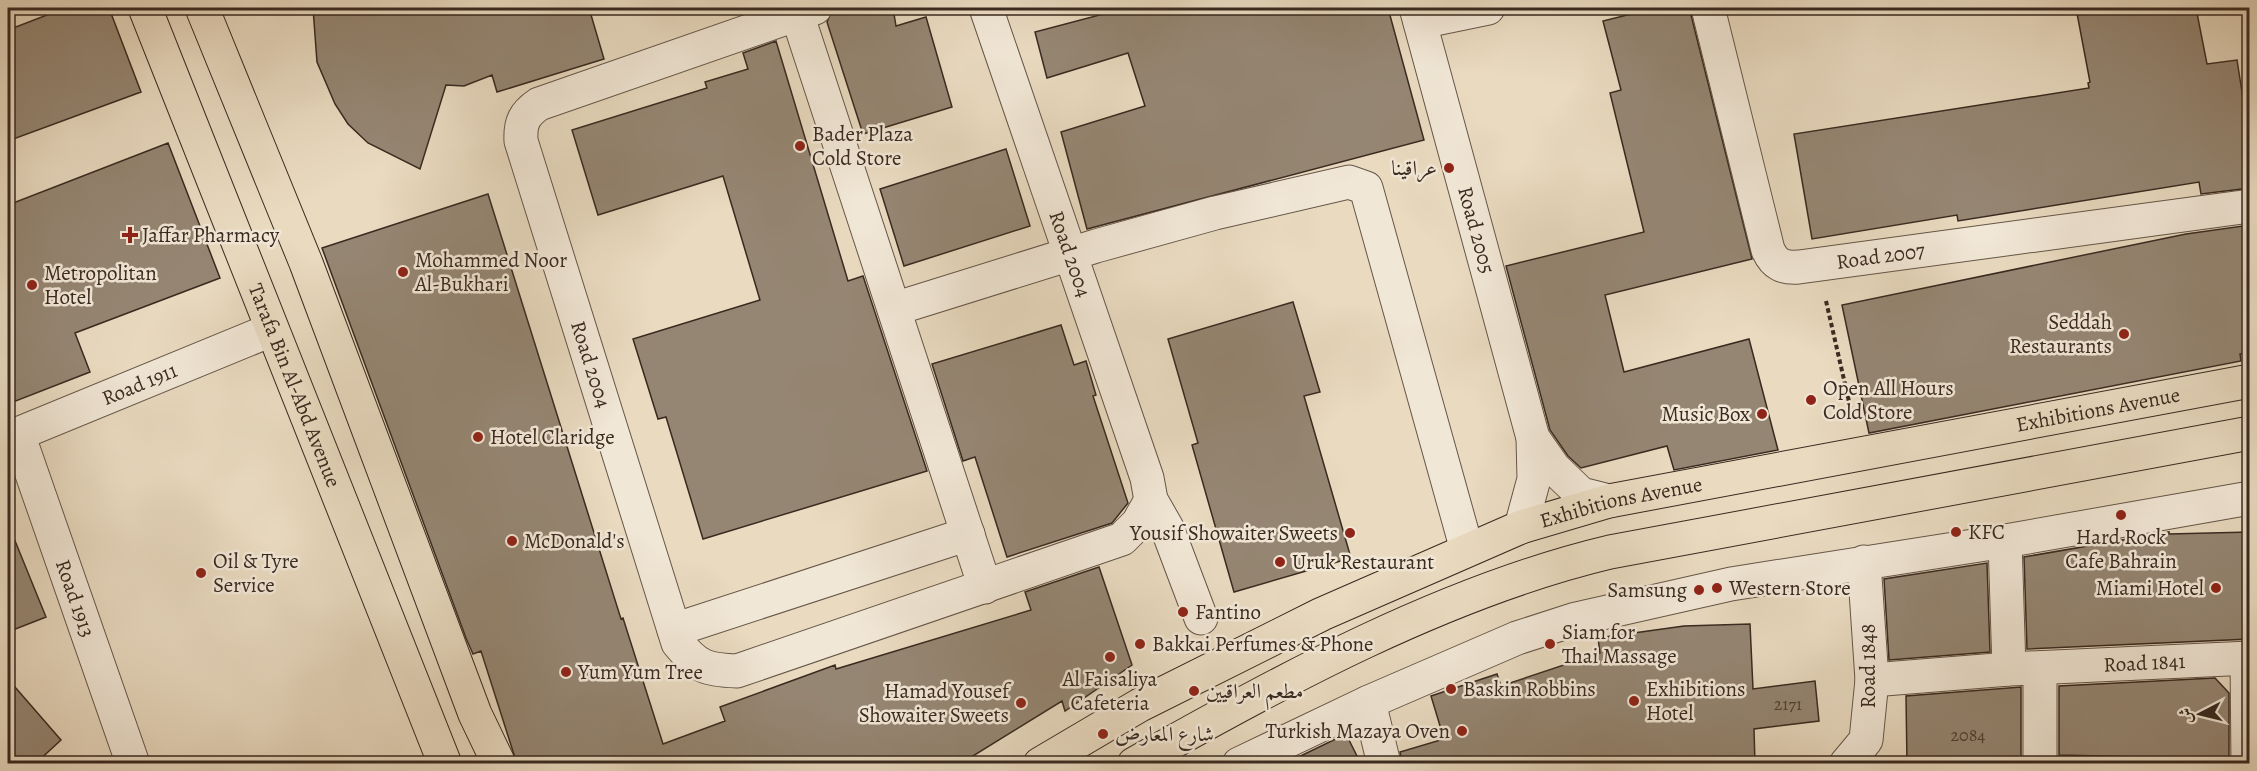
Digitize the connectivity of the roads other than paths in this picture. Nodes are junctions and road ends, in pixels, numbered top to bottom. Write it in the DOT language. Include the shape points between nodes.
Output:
graph roads {
  1 [pos="145,8"];
  2 [pos="986,8"];
  3 [pos="1488,8"];
  4 [pos="1708,8"];
  5 [pos="806,10"];
  6 [pos="209,13"];
  7 [pos="1418,15"];
  8 [pos="2250,206"];
  9 [pos="1070,253"];
  10 [pos="894,309"];
  11 [pos="272,330"];
  12 [pos="2250,381"];
  13 [pos="2250,433"];
  14 [pos="13,436"];
  15 [pos="1533,438"];
  16 [pos="2250,498"];
  17 [pos="1151,500"];
  18 [pos="1609,501"];
  19 [pos="1521,527"];
  20 [pos="968,534"];
  21 [pos="2005,541"];
  22 [pos="1467,549"];
  23 [pos="1864,562"];
  24 [pos="985,588"];
  25 [pos="1201,618"];
  26 [pos="674,630"];
  27 [pos="2248,658"];
  28 [pos="2025,668"];
  29 [pos="1872,680"];
  30 [pos="1369,702"];
  31 [pos="133,764"];
  32 [pos="445,764"];
  33 [pos="500,764"];
  34 [pos="1040,764"];
  35 [pos="1134,764"];
  36 [pos="1239,764"];
  37 [pos="1384,764"];
  38 [pos="1846,764"];
  39 [pos="2040,764"];
  40 [pos="2248,764"];
  1 -- 11 [label="main road, Tarafa Bin Al-Abd Avenue"];
  2 -- 9 [label="street, Road 2004"];
  3 -- 7 [label="street, Road 2005"];
  4 -- 8 [label="street, Road 2007" via="1768,250 1783,267"];
  5 -- 10 [label="street, Road 2004"];
  5 -- 26 [label="street, Road 2004" via="539,104 524,117 520,129"];
  6 -- 33 [label="main road" via="475,714"];
  7 -- 15 [label="street, Road 2005"];
  9 -- 10 [label="street"];
  9 -- 17 [label="street, Road 2004" via="1147,478"];
  9 -- 22 [label="street" via="1215,213 1349,182 1366,188"];
  10 -- 20 [label="street, Road 2004"];
  11 -- 14 [label="street, Road 1911"];
  11 -- 32 [label="main road, Tarafa Bin Al-Abd Avenue"];
  12 -- 18 [label="main road, Exhibitions Avenue"];
  13 -- 35 [label="main road" via="1555,565 1408,622 1205,723"];
  14 -- 31 [label="street, Road 1913"];
  15 -- 18 [label="street, Road 2005" via="1554,468 1581,494"];
  15 -- 19 [label="street, Road 2005" via="1534,479"];
  16 -- 21 [label="street"];
  17 -- 24 [label="street, Road 2004" via="1138,524 1122,539"];
  17 -- 25 [label="street, Road 2004" via="1167,528"];
  18 -- 19 [label="main road, Exhibitions Avenue"];
  19 -- 22 [label="main road, Exhibitions Avenue"];
  20 -- 24 [label="street, Road 2004"];
  20 -- 26 [label="street"];
  21 -- 23 [label="street"];
  21 -- 28 [label="street"];
  22 -- 34 [label="main road, Exhibitions Avenue" via="1220,664 1140,705"];
  23 -- 29 [label="street, Road 1848"];
  23 -- 30 [label="street" via="1720,586 1576,619 1517,638"];
  24 -- 26 [label="street, Road 2004" via="737,671 714,671 693,662 678,643"];
  27 -- 28 [label="street, Road 1841"];
  27 -- 40 [label="street"];
  28 -- 29 [label="street, Road 1841"];
  28 -- 39 [label="street"];
  29 -- 38 [label="street, Road 1848" via="1866,740"];
  30 -- 36 [label="street"];
  30 -- 37 [label="street"];
}
